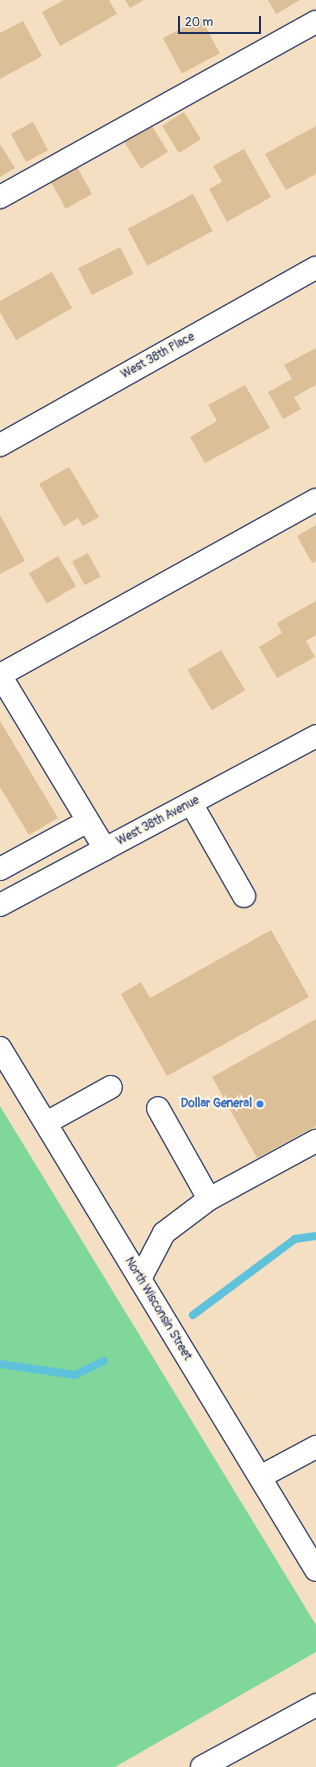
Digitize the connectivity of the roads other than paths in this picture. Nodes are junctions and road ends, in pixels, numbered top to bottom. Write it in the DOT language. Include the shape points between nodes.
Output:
graph roads {
  1 [pos="316,22"];
  2 [pos="0,197"];
  3 [pos="316,268"];
  4 [pos="0,445"];
  5 [pos="316,500"];
  6 [pos="316,736"];
  7 [pos="191,803"];
  8 [pos="88,821"];
  9 [pos="105,849"];
  10 [pos="0,869"];
  11 [pos="244,896"];
  12 [pos="0,905"];
  13 [pos="0,1048"];
  14 [pos="111,1086"];
  15 [pos="158,1108"];
  16 [pos="46,1123"];
  17 [pos="316,1141"];
  18 [pos="209,1199"];
  19 [pos="140,1279"];
  20 [pos="316,1447"];
  21 [pos="260,1477"];
  22 [pos="316,1570"];
  23 [pos="316,1705"];
  24 [pos="213,1764"];
  1 -- 2 [label="street"];
  3 -- 4 [label="street, West 38th Place"];
  5 -- 8 [label="street" via="0,675"];
  6 -- 7 [label="street, West 38th Avenue"];
  7 -- 9 [label="street, West 38th Avenue"];
  7 -- 11 [label="street"];
  8 -- 9 [label="street"];
  8 -- 10 [label="street"];
  9 -- 12 [label="street, West 38th Avenue"];
  13 -- 16 [label="street, North Wisconsin Street"];
  14 -- 16 [label="street"];
  15 -- 18 [label="street"];
  16 -- 19 [label="street, North Wisconsin Street"];
  17 -- 18 [label="street"];
  18 -- 19 [label="street" via="164,1233"];
  19 -- 21 [label="street, North Wisconsin Street"];
  20 -- 21 [label="street"];
  21 -- 22 [label="street, North Wisconsin Street"];
  23 -- 24 [label="street"];
}
